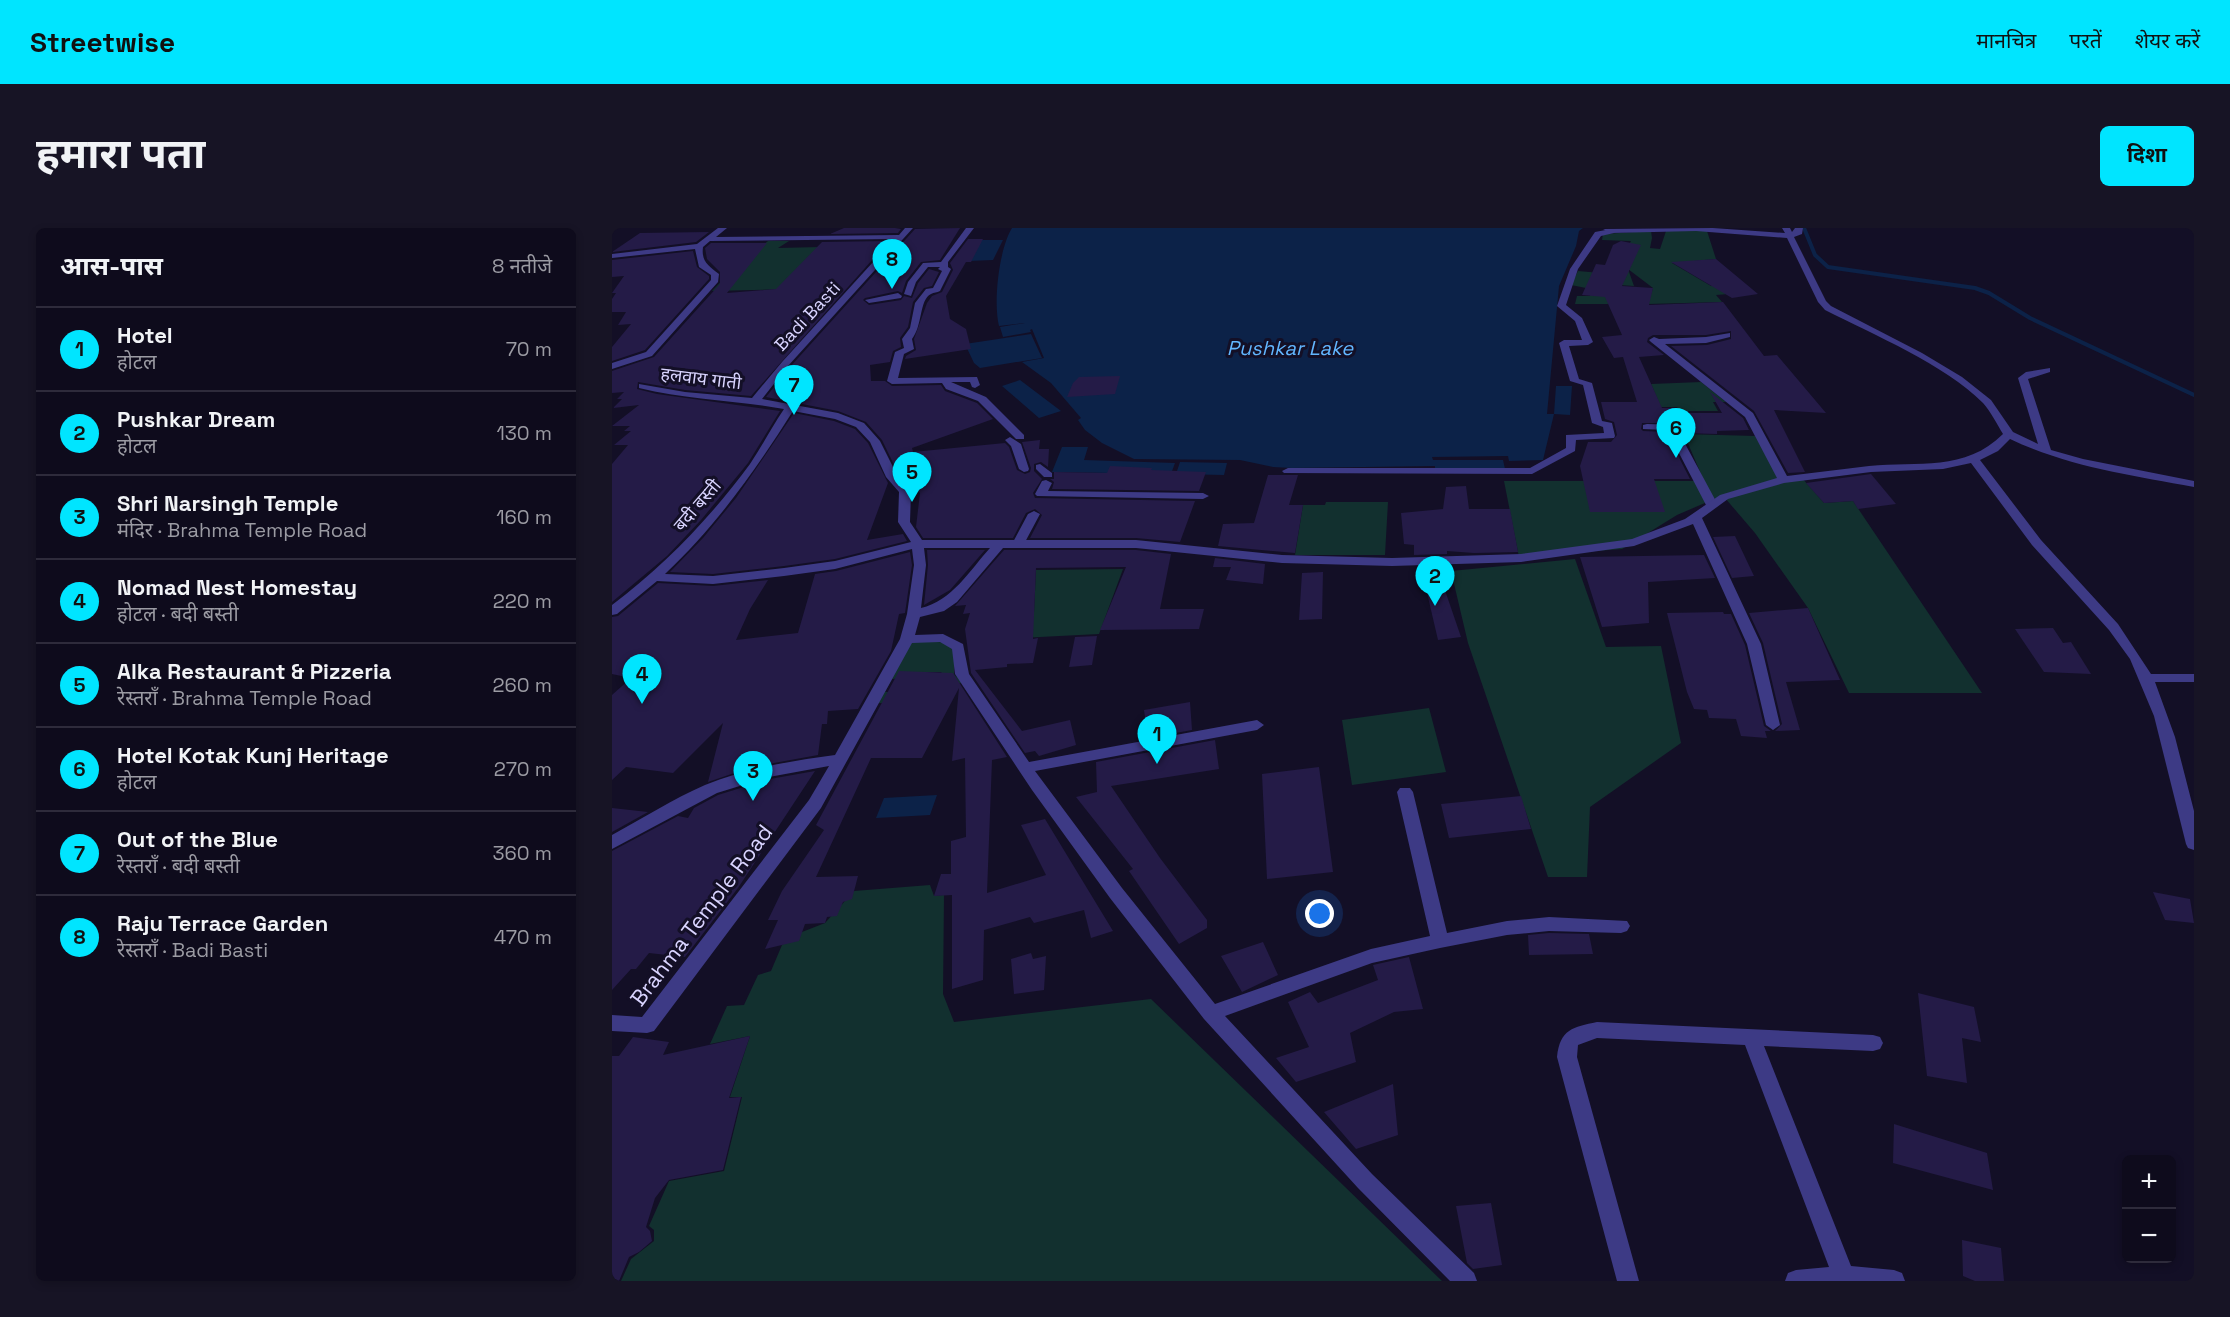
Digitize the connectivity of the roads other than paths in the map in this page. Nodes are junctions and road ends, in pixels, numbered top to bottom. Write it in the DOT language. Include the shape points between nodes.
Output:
graph roads {
  1 [pos="723,228"];
  2 [pos="909,228"];
  3 [pos="970,228"];
  4 [pos="1799,228"];
  5 [pos="1608,229"];
  6 [pos="1787,231"];
  7 [pos="899,237"];
  8 [pos="708,239"];
  9 [pos="699,246"];
  10 [pos="612,256"];
  11 [pos="946,264"];
  12 [pos="868,300"];
  13 [pos="1727,335"];
  14 [pos="612,366"];
  15 [pos="2047,370"];
  16 [pos="945,380"];
  17 [pos="975,385"];
  18 [pos="642,386"];
  19 [pos="755,401"];
  20 [pos="791,406"];
  21 [pos="1647,427"];
  22 [pos="2009,434"];
  23 [pos="2046,452"];
  24 [pos="1974,459"];
  25 [pos="1024,470"];
  26 [pos="1288,471"];
  27 [pos="1045,475"];
  28 [pos="1783,480"];
  29 [pos="2194,484"];
  30 [pos="1203,496"];
  31 [pos="1712,505"];
  32 [pos="1034,514"];
  33 [pos="1695,516"];
  34 [pos="918,544"];
  35 [pos="1000,544"];
  36 [pos="1018,544"];
  37 [pos="655,577"];
  38 [pos="612,611"];
  39 [pos="914,614"];
  40 [pos="907,639"];
  41 [pos="2147,678"];
  42 [pos="2194,678"];
  43 [pos="1257,725"];
  44 [pos="1773,725"];
  45 [pos="840,759"];
  46 [pos="1025,768"];
  47 [pos="1405,792"];
  48 [pos="612,843"];
  49 [pos="2194,844"];
  50 [pos="1621,926"];
  51 [pos="1440,941"];
  52 [pos="1211,1013"];
  53 [pos="612,1023"];
  54 [pos="1751,1036"];
  55 [pos="1873,1043"];
  56 [pos="1844,1277"];
  57 [pos="1466,1281"];
  58 [pos="1628,1281"];
  59 [pos="1797,1281"];
  60 [pos="1894,1281"];
  1 -- 8 [label="street"];
  2 -- 7 [label="street, Badi Basti"];
  3 -- 12 [label="street" via="942,264 926,265 903,295"];
  4 -- 6 [label="street" via="1799,232"];
  5 -- 6 [label="street"];
  5 -- 26 [label="street" via="1598,234 1574,269 1561,306 1579,320 1588,342 1564,343 1575,381 1587,383 1598,423 1608,425 1610,436 1570,437 1571,449 1532,471"];
  6 -- 22 [label="street" via="1828,308 1959,379 1987,402"];
  7 -- 8 [label="street"];
  7 -- 19 [label="street, Badi Basti"];
  8 -- 9 [label="street"];
  9 -- 10 [label="street"];
  9 -- 14 [label="street" via="703,267 715,274 715,280 649,354"];
  11 -- 16 [label="street" via="936,291 929,291 918,303 918,321 907,339 909,349 900,352 892,381"];
  13 -- 28 [label="street" via="1718,339 1656,341 1749,415"];
  15 -- 23 [label="street" via="2023,378"];
  16 -- 17 [label="street" via="974,379"];
  16 -- 25 [label="street" via="949,387 982,399 1015,439"];
  18 -- 19 [label="street, हलवाय गाती" via="685,395"];
  19 -- 20 [label="street"];
  20 -- 34 [label="street" via="860,425 875,441 892,477 905,492 904,522"];
  20 -- 37 [label="street, बदी बस्ती" via="747,475"];
  21 -- 31 [label="street" via="1671,427"];
  22 -- 23 [label="street"];
  22 -- 24 [label="street" via="1994,449"];
  23 -- 29 [label="street"];
  24 -- 28 [label="street" via="1943,466 1871,469"];
  24 -- 41 [label="street" via="2046,554 2134,653"];
  27 -- 30 [label="street" via="1041,494"];
  28 -- 31 [label="street" via="1724,497"];
  31 -- 33 [label="street"];
  32 -- 36 [label="street"];
  33 -- 36 [label="street" via="1625,545 1521,558 1392,562 1282,559 1136,544"];
  33 -- 44 [label="street" via="1754,644"];
  34 -- 35 [label="street"];
  34 -- 37 [label="street" via="784,572 713,580"];
  34 -- 39 [label="street, Brahma Temple Road" via="920,565"];
  35 -- 36 [label="street"];
  35 -- 39 [label="street" via="952,599 939,608"];
  37 -- 38 [label="street, बदी बस्ती"];
  39 -- 40 [label="street, Brahma Temple Road"];
  40 -- 45 [label="street, Brahma Temple Road"];
  40 -- 46 [label="street" via="943,638 958,647 962,674"];
  41 -- 42 [label="street"];
  41 -- 49 [label="street" via="2159,709"];
  43 -- 46 [label="street"];
  45 -- 48 [label="street" via="768,771 725,784"];
  45 -- 53 [label="street, Brahma Temple Road" via="815,804 647,1025"];
  46 -- 52 [label="street" via="1116,894"];
  47 -- 51 [label="street"];
  50 -- 51 [label="street" via="1550,924"];
  51 -- 52 [label="street" via="1371,956"];
  52 -- 57 [label="street" via="1365,1181"];
  54 -- 55 [label="street"];
  54 -- 56 [label="street"];
  54 -- 58 [label="street" via="1597,1030 1574,1036 1568,1044 1567,1057"];
  56 -- 59 [label="street"];
  56 -- 60 [label="street"];
}
